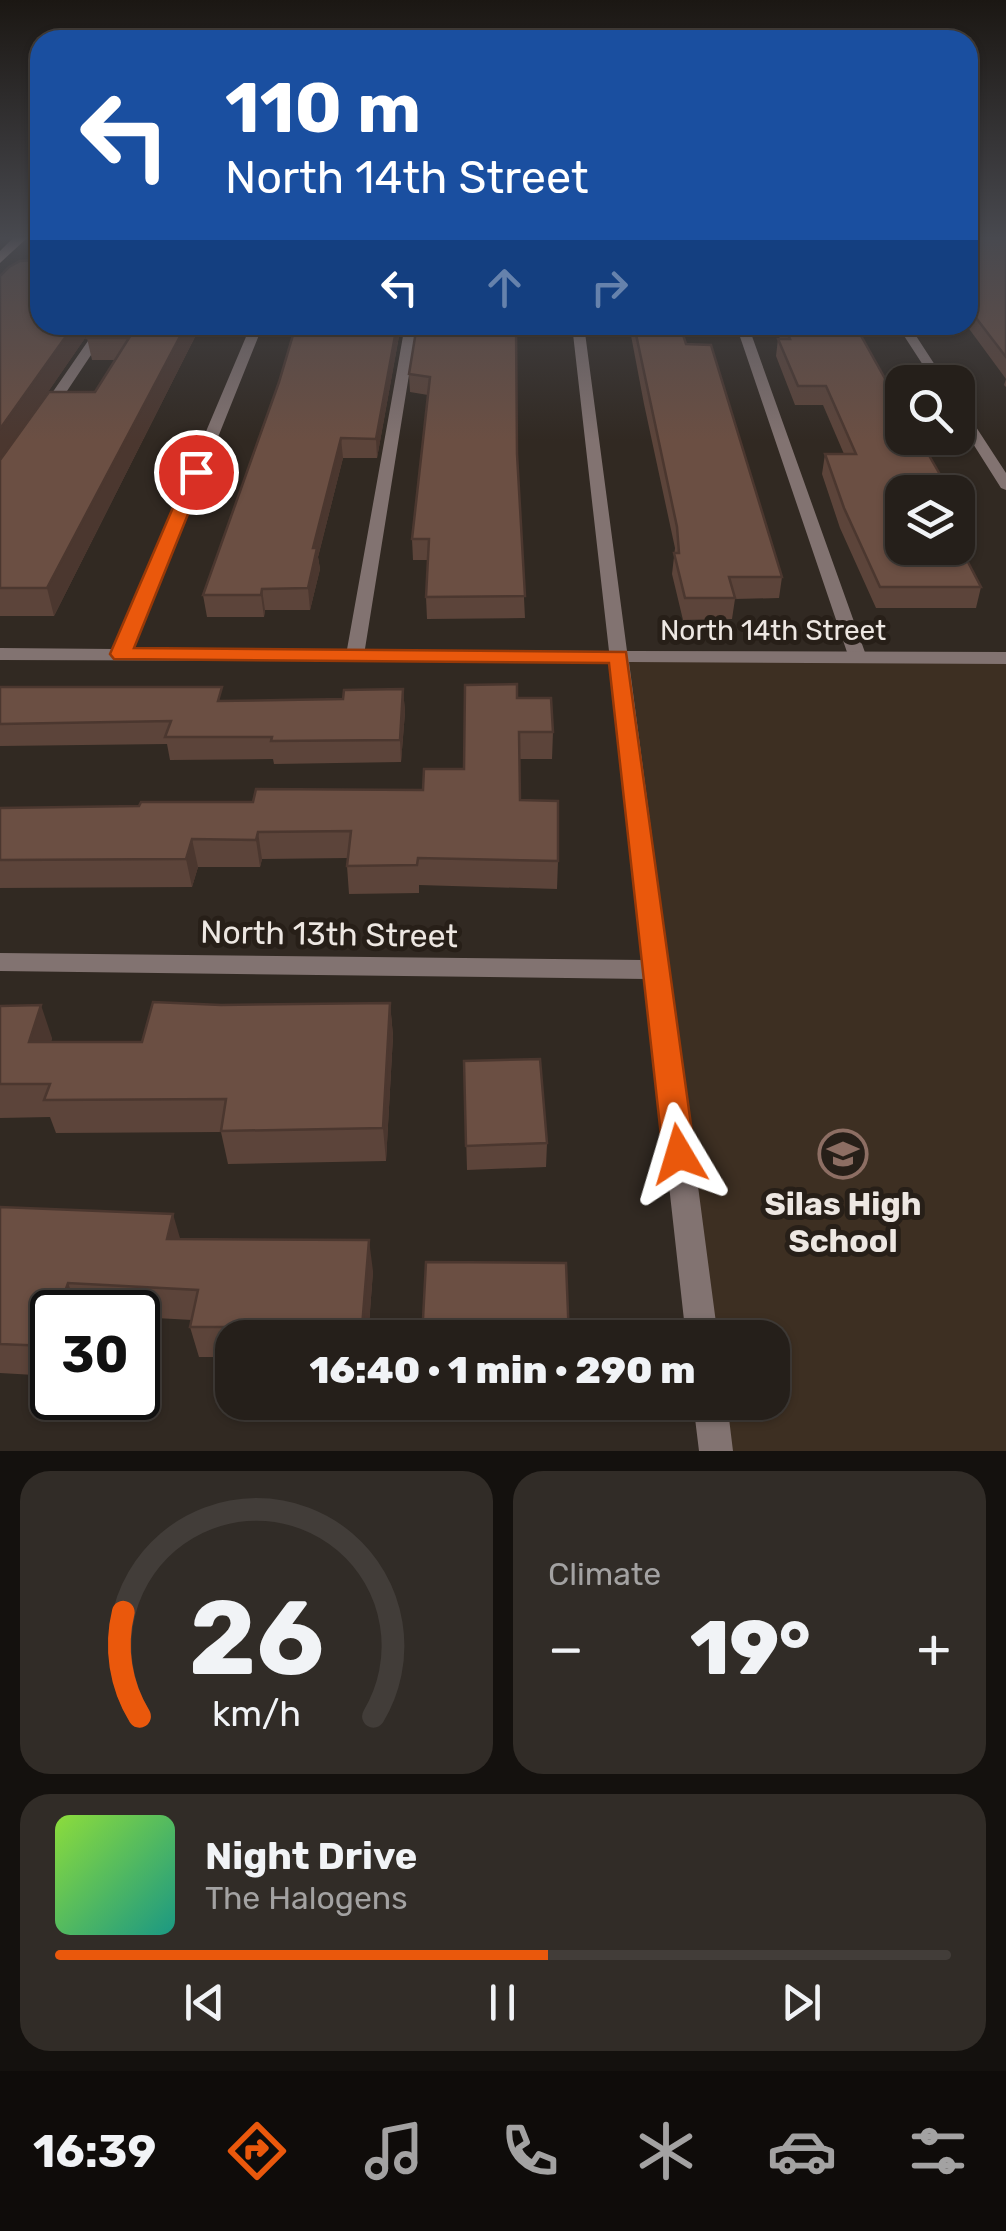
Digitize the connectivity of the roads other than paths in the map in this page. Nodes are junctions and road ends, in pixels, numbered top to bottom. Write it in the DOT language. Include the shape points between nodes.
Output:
graph roads {
  1 [pos="98,335"];
  2 [pos="253,335"];
  3 [pos="409,335"];
  4 [pos="579,335"];
  5 [pos="745,335"];
  6 [pos="909,335"];
  7 [pos="929,365"];
  8 [pos="42,418"];
  9 [pos="975,437"];
  10 [pos="1006,485"];
  11 [pos="0,654"];
  12 [pos="121,654"];
  13 [pos="355,656"];
  14 [pos="619,657"];
  15 [pos="858,658"];
  16 [pos="1006,658"];
  17 [pos="0,962"];
  18 [pos="657,970"];
  19 [pos="700,1320"];
  20 [pos="712,1420"];
  21 [pos="716,1451"];
  1 -- 8 [label="street"];
  2 -- 12 [label="street"];
  3 -- 13 [label="street"];
  4 -- 14 [label="street"];
  5 -- 15 [label="street"];
  6 -- 7 [label="street"];
  9 -- 10 [label="street"];
  11 -- 12 [label="street, North 14th Street"];
  12 -- 13 [label="street, North 14th Street"];
  13 -- 14 [label="street, North 14th Street"];
  14 -- 15 [label="street, North 14th Street"];
  14 -- 18 [label="street"];
  15 -- 16 [label="street, North 14th Street"];
  17 -- 18 [label="street, North 13th Street"];
  18 -- 19 [label="street"];
  20 -- 21 [label="street"];
}
